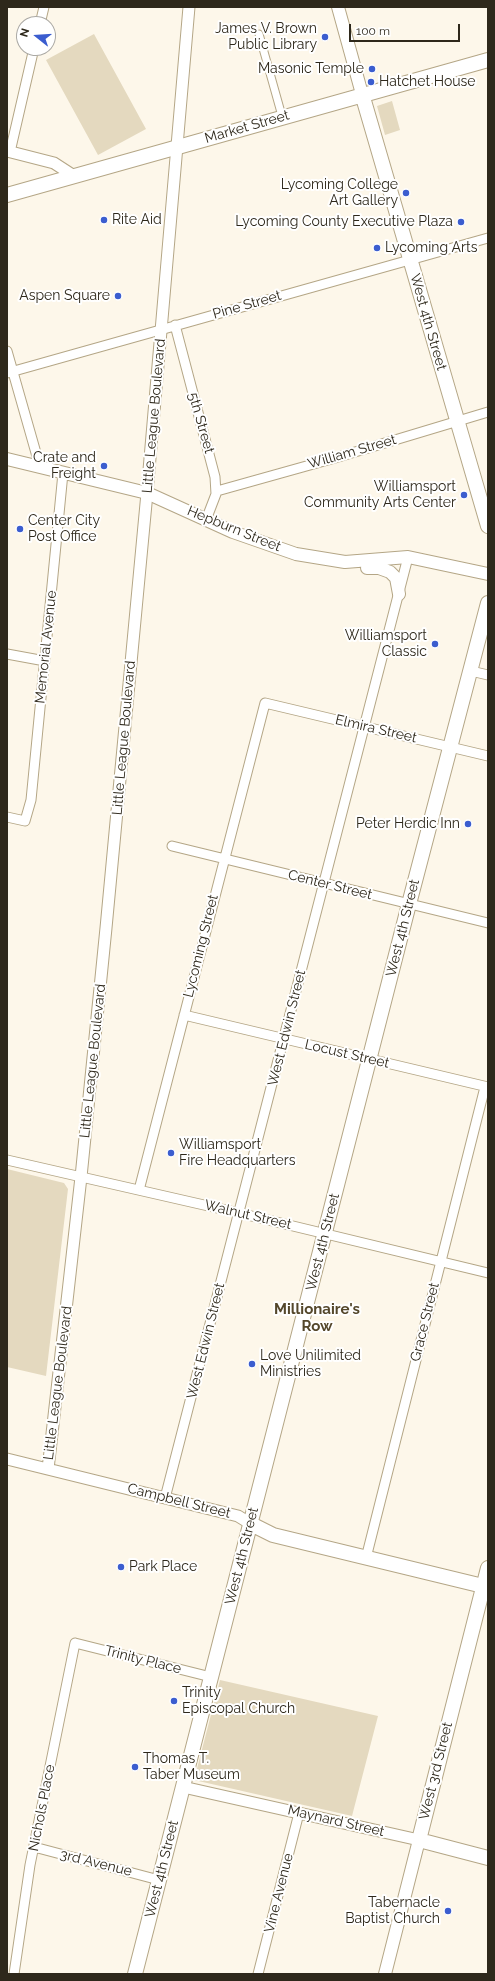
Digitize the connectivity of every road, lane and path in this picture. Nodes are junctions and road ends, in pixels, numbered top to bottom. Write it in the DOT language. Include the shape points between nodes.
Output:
graph roads {
  1 [pos="189,7"];
  2 [pos="338,7"];
  3 [pos="259,34"];
  4 [pos="32,56"];
  5 [pos="488,60"];
  6 [pos="362,94"];
  7 [pos="282,116"];
  8 [pos="177,148"];
  9 [pos="8,152"];
  10 [pos="74,176"];
  11 [pos="7,195"];
  12 [pos="488,238"];
  13 [pos="410,260"];
  14 [pos="174,326"];
  15 [pos="162,329"];
  16 [pos="7,351"];
  17 [pos="10,372"];
  18 [pos="488,412"];
  19 [pos="458,421"];
  20 [pos="7,459"];
  21 [pos="40,467"];
  22 [pos="63,473"];
  23 [pos="217,490"];
  24 [pos="147,493"];
  25 [pos="206,520"];
  26 [pos="488,526"];
  27 [pos="408,557"];
  28 [pos="345,562"];
  29 [pos="488,574"];
  30 [pos="399,594"];
  31 [pos="488,603"];
  32 [pos="7,654"];
  33 [pos="45,661"];
  34 [pos="470,671"];
  35 [pos="488,675"];
  36 [pos="265,703"];
  37 [pos="364,726"];
  38 [pos="450,747"];
  39 [pos="488,756"];
  40 [pos="7,817"];
  41 [pos="172,846"];
  42 [pos="224,859"];
  43 [pos="324,883"];
  44 [pos="409,904"];
  45 [pos="488,923"];
  46 [pos="184,1015"];
  47 [pos="284,1039"];
  48 [pos="369,1059"];
  49 [pos="487,1087"];
  50 [pos="7,1160"];
  51 [pos="81,1177"];
  52 [pos="139,1190"];
  53 [pos="239,1213"];
  54 [pos="325,1234"];
  55 [pos="441,1262"];
  56 [pos="488,1273"];
  57 [pos="7,1459"];
  58 [pos="48,1469"];
  59 [pos="165,1498"];
  60 [pos="250,1524"];
  61 [pos="366,1558"];
  62 [pos="488,1568"];
  63 [pos="486,1587"];
  64 [pos="75,1643"];
  65 [pos="211,1677"];
  66 [pos="183,1787"];
  67 [pos="299,1813"];
  68 [pos="419,1840"];
  69 [pos="34,1847"];
  70 [pos="488,1858"];
  71 [pos="159,1880"];
  72 [pos="14,1974"];
  73 [pos="135,1974"];
  74 [pos="258,1974"];
  75 [pos="385,1974"];
  1 -- 8 [label="street, Little League Boulevard"];
  2 -- 6 [label="main road"];
  3 -- 7 [label="street"];
  4 -- 9 [label="street"];
  5 -- 6 [label="main road, Market Street"];
  6 -- 7 [label="main road, Market Street"];
  6 -- 13 [label="main road, West 4th Street"];
  7 -- 8 [label="main road, Market Street"];
  8 -- 10 [label="main road, Market Street"];
  8 -- 15 [label="street, Little League Boulevard"];
  9 -- 10 [label="street" via="54,163"];
  10 -- 11 [label="main road, Market Street"];
  12 -- 13 [label="street, Pine Street"];
  13 -- 14 [label="street, Pine Street"];
  13 -- 19 [label="main road, West 4th Street"];
  14 -- 15 [label="street, Pine Street"];
  14 -- 23 [label="street, 5th Street" via="211,458"];
  15 -- 17 [label="street, Pine Street"];
  15 -- 24 [label="street, Little League Boulevard"];
  16 -- 17 [label="street"];
  17 -- 21 [label="street"];
  18 -- 19 [label="street, William Street"];
  19 -- 23 [label="street, William Street"];
  19 -- 26 [label="main road, West 4th Street"];
  20 -- 21 [label="main road, Hepburn Street"];
  21 -- 22 [label="main road, Hepburn Street"];
  22 -- 24 [label="main road, Hepburn Street"];
  22 -- 33 [label="street, Memorial Avenue"];
  23 -- 25 [label="street"];
  24 -- 25 [label="main road, Hepburn Street"];
  24 -- 51 [label="street, Little League Boulevard"];
  25 -- 28 [label="main road, Hepburn Street" via="296,554"];
  27 -- 28 [label="main road, Hepburn Street"];
  27 -- 29 [label="main road, Hepburn Street"];
  27 -- 30 [label="street, West Edwin Street"];
  28 -- 30 [label="main road" via="360,569 379,568 390,572 396,578"];
  30 -- 37 [label="street, West Edwin Street"];
  31 -- 34 [label="main road, West 4th Street"];
  32 -- 33 [label="street"];
  33 -- 40 [label="street, Memorial Avenue" via="31,800 25,821"];
  34 -- 35 [label="street"];
  34 -- 38 [label="main road, West 4th Street"];
  36 -- 37 [label="street, Elmira Street"];
  36 -- 42 [label="street, Lycoming Street"];
  37 -- 38 [label="street, Elmira Street"];
  37 -- 43 [label="street, West Edwin Street"];
  38 -- 39 [label="street, Elmira Street"];
  38 -- 44 [label="main road, West 4th Street"];
  41 -- 42 [label="street, Center Street"];
  42 -- 43 [label="street, Center Street"];
  42 -- 46 [label="street, Lycoming Street"];
  43 -- 44 [label="street, Center Street"];
  43 -- 47 [label="street, West Edwin Street"];
  44 -- 45 [label="street, Center Street"];
  44 -- 48 [label="main road, West 4th Street"];
  46 -- 47 [label="street, Locust Street"];
  46 -- 52 [label="street, Lycoming Street"];
  47 -- 48 [label="street, Locust Street"];
  47 -- 53 [label="street, West Edwin Street"];
  48 -- 49 [label="street, Locust Street"];
  48 -- 54 [label="main road, West 4th Street"];
  49 -- 55 [label="street, Grace Street"];
  50 -- 51 [label="street, Walnut Street"];
  51 -- 52 [label="street, Walnut Street"];
  51 -- 58 [label="street, Little League Boulevard"];
  52 -- 53 [label="street, Walnut Street"];
  53 -- 54 [label="street, Walnut Street"];
  53 -- 59 [label="street, West Edwin Street"];
  54 -- 55 [label="street, Walnut Street"];
  54 -- 60 [label="main road, West 4th Street"];
  55 -- 56 [label="street, Walnut Street"];
  55 -- 61 [label="street, Grace Street"];
  57 -- 58 [label="street, Campbell Street"];
  58 -- 59 [label="street, Campbell Street"];
  59 -- 60 [label="street, Campbell Street" via="238,1516"];
  60 -- 61 [label="main road, Campbell Street" via="273,1535"];
  60 -- 65 [label="main road, West 4th Street"];
  61 -- 63 [label="main road, Campbell Street"];
  62 -- 63 [label="main road, West 3rd Street"];
  63 -- 68 [label="main road, West 3rd Street"];
  64 -- 65 [label="street, Trinity Place"];
  64 -- 69 [label="street, Nichols Place"];
  65 -- 66 [label="main road, West 4th Street"];
  66 -- 67 [label="street, Maynard Street"];
  66 -- 71 [label="main road, West 4th Street"];
  67 -- 68 [label="street, Maynard Street"];
  67 -- 74 [label="street, Vine Avenue"];
  68 -- 70 [label="main road, Maynard Street"];
  68 -- 75 [label="main road, West 3rd Street"];
  69 -- 71 [label="street, 3rd Avenue"];
  69 -- 72 [label="street, Nichols Place"];
  71 -- 73 [label="main road, West 4th Street"];
}
